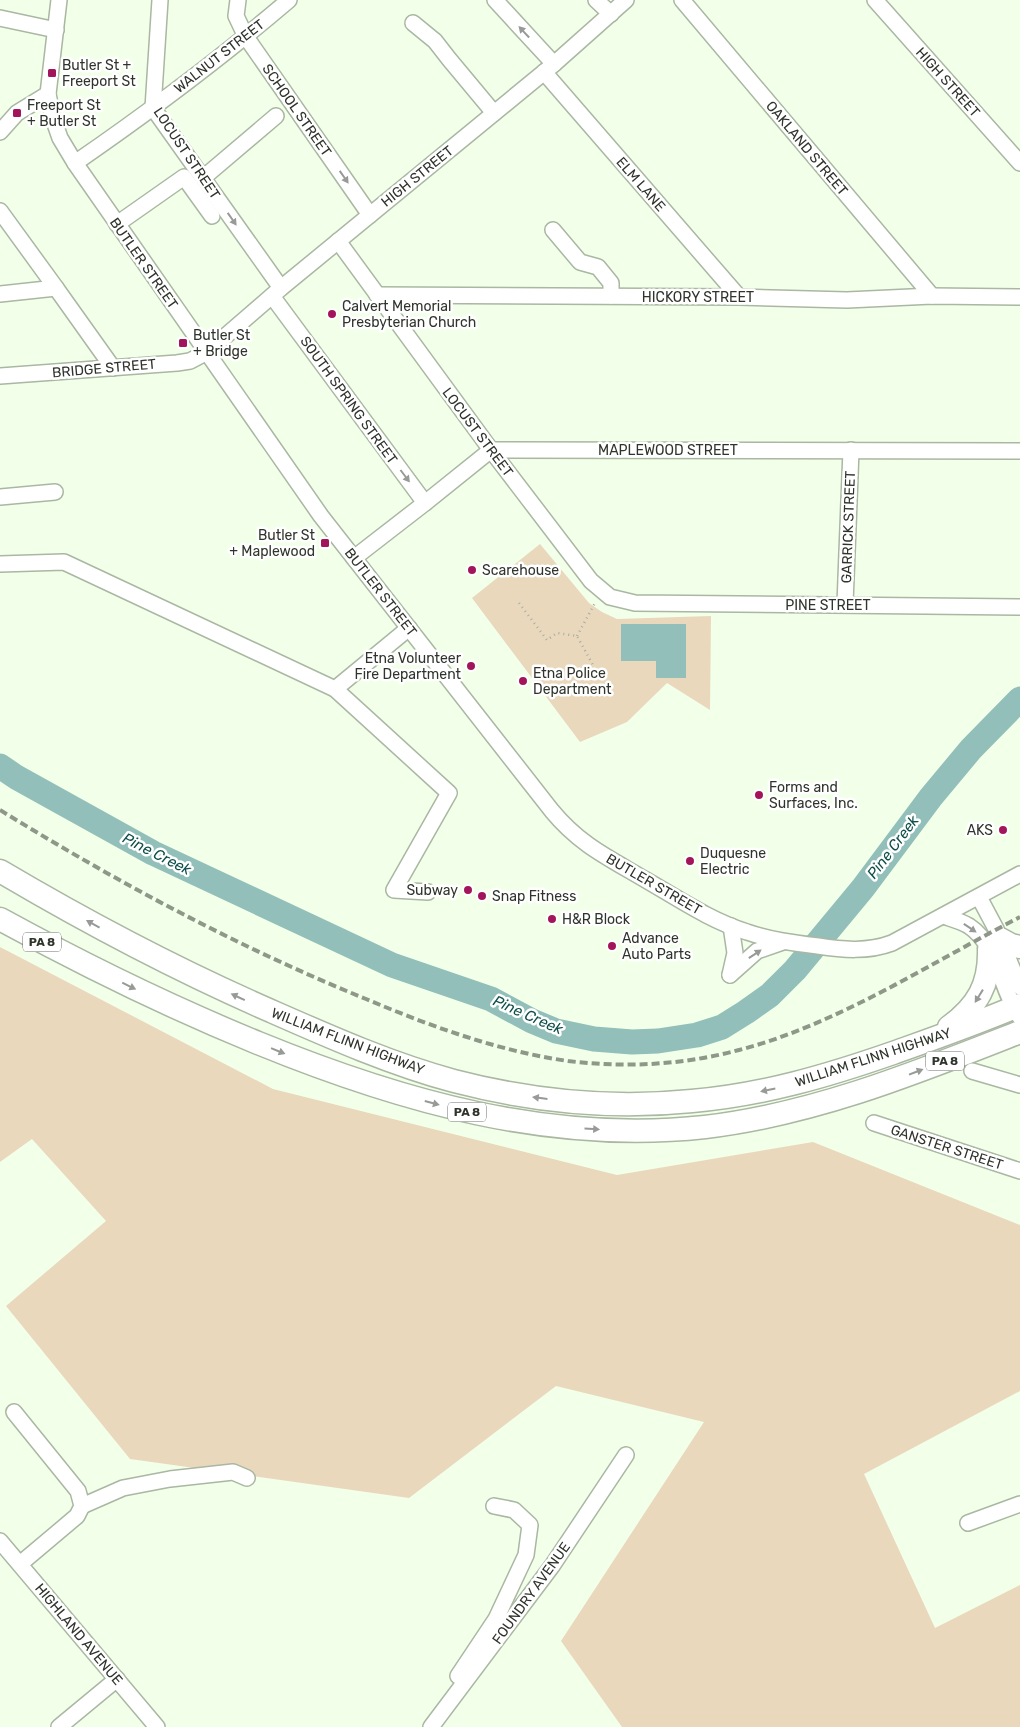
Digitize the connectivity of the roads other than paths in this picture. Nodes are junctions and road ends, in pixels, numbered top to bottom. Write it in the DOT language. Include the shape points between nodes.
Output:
graph roads {
  1 [pos="59,0"];
  2 [pos="160,0"];
  3 [pos="238,0"];
  4 [pos="289,0"];
  5 [pos="495,0"];
  6 [pos="596,0"];
  7 [pos="626,0"];
  8 [pos="682,0"];
  9 [pos="875,0"];
  10 [pos="611,14"];
  11 [pos="0,18"];
  12 [pos="413,23"];
  13 [pos="56,30"];
  14 [pos="246,37"];
  15 [pos="549,68"];
  16 [pos="48,94"];
  17 [pos="153,108"];
  18 [pos="494,113"];
  19 [pos="276,116"];
  20 [pos="0,132"];
  21 [pos="75,163"];
  22 [pos="1020,163"];
  23 [pos="203,178"];
  24 [pos="0,211"];
  25 [pos="370,214"];
  26 [pos="212,216"];
  27 [pos="117,224"];
  28 [pos="553,230"];
  29 [pos="338,241"];
  30 [pos="56,288"];
  31 [pos="276,292"];
  32 [pos="0,294"];
  33 [pos="377,295"];
  34 [pos="611,296"];
  35 [pos="739,296"];
  36 [pos="932,296"];
  37 [pos="1020,297"];
  38 [pos="206,352"];
  39 [pos="112,368"];
  40 [pos="0,376"];
  41 [pos="491,450"];
  42 [pos="850,450"];
  43 [pos="1020,451"];
  44 [pos="55,492"];
  45 [pos="0,497"];
  46 [pos="426,504"];
  47 [pos="354,558"];
  48 [pos="0,564"];
  49 [pos="635,603"];
  50 [pos="845,604"];
  51 [pos="1020,607"];
  52 [pos="409,628"];
  53 [pos="335,689"];
  54 [pos="0,870"];
  55 [pos="1020,874"];
  56 [pos="428,892"];
  57 [pos="979,896"];
  58 [pos="943,916"];
  59 [pos="0,919"];
  60 [pos="731,926"];
  61 [pos="786,942"];
  62 [pos="1003,945"];
  63 [pos="1018,1004"];
  64 [pos="1020,1032"];
  65 [pos="927,1041"];
  66 [pos="972,1071"];
  67 [pos="1020,1086"];
  68 [pos="874,1123"];
  69 [pos="1020,1172"];
  70 [pos="14,1412"];
  71 [pos="626,1455"];
  72 [pos="247,1478"];
  73 [pos="1020,1504"];
  74 [pos="82,1506"];
  75 [pos="494,1506"];
  76 [pos="968,1523"];
  77 [pos="0,1540"];
  78 [pos="20,1564"];
  79 [pos="117,1679"];
  80 [pos="432,1725"];
  81 [pos="59,1727"];
  82 [pos="157,1727"];
  1 -- 13 [label="street, BUTLER STREET"];
  2 -- 17 [label="street, LOCUST STREET"];
  3 -- 14 [label="street, SCHOOL STREET" via="236,16"];
  4 -- 14 [label="street, WALNUT STREET"];
  15 -- 5 [label="street, ELM LANE, one-way"];
  6 -- 10 [label="street"];
  7 -- 10 [label="street, HIGH STREET"];
  8 -- 36 [label="street, OAKLAND STREET"];
  9 -- 22 [label="street, HIGH STREET"];
  10 -- 15 [label="street, HIGH STREET"];
  11 -- 13 [label="street"];
  12 -- 18 [label="street" via="436,41"];
  13 -- 16 [label="street, BUTLER STREET"];
  14 -- 17 [label="street, WALNUT STREET"];
  14 -- 25 [label="street, SCHOOL STREET, one-way"];
  15 -- 18 [label="street, HIGH STREET"];
  15 -- 35 [label="street, ELM LANE"];
  16 -- 20 [label="street" via="17,113"];
  16 -- 21 [label="street, BUTLER STREET" via="60,138"];
  17 -- 21 [label="street, WALNUT STREET"];
  17 -- 23 [label="street, LOCUST STREET"];
  18 -- 25 [label="street, HIGH STREET"];
  19 -- 23 [label="street"];
  21 -- 27 [label="street, BUTLER STREET"];
  23 -- 31 [label="street, LOCUST STREET, one-way"];
  24 -- 30 [label="street"];
  25 -- 29 [label="street, HIGH STREET"];
  26 -- 27 [label="street" via="184,177"];
  27 -- 38 [label="street, BUTLER STREET"];
  28 -- 34 [label="street" via="580,262 598,267 611,283"];
  29 -- 31 [label="street, HIGH STREET"];
  29 -- 33 [label="street, LOCUST STREET"];
  30 -- 32 [label="street"];
  30 -- 39 [label="street"];
  31 -- 38 [label="street, HIGH STREET"];
  31 -- 46 [label="street, SOUTH SPRING STREET, one-way"];
  33 -- 34 [label="street, HICKORY STREET"];
  33 -- 41 [label="street, LOCUST STREET"];
  34 -- 35 [label="street, HICKORY STREET"];
  35 -- 36 [label="street, HICKORY STREET" via="847,300"];
  36 -- 37 [label="street, HICKORY STREET"];
  38 -- 39 [label="street, BRIDGE STREET" via="184,362"];
  38 -- 47 [label="street, BUTLER STREET"];
  39 -- 40 [label="street, BRIDGE STREET"];
  41 -- 42 [label="street, MAPLEWOOD STREET"];
  41 -- 46 [label="street"];
  41 -- 49 [label="street, LOCUST STREET" via="591,581 610,597"];
  42 -- 43 [label="street, MAPLEWOOD STREET"];
  42 -- 50 [label="street, GARRICK STREET"];
  44 -- 45 [label="street"];
  46 -- 47 [label="street"];
  47 -- 52 [label="street, BUTLER STREET"];
  48 -- 53 [label="street" via="64,562"];
  49 -- 50 [label="street, PINE STREET"];
  50 -- 51 [label="street, PINE STREET"];
  52 -- 53 [label="street"];
  52 -- 60 [label="street, BUTLER STREET" via="572,834 596,851"];
  53 -- 56 [label="street" via="449,793 394,890"];
  65 -- 54 [label="highway, WILLIAM FLINN HIGHWAY / PA 8, one-way" via="802,1082 702,1100 612,1104 506,1093 408,1067 276,1014 125,941"];
  55 -- 57 [label="street, BUTLER STREET"];
  57 -- 58 [label="street, BUTLER STREET"];
  57 -- 62 [label="street"];
  58 -- 61 [label="street, BUTLER STREET" via="883,946 856,950"];
  58 -- 62 [label="street, one-way" via="970,927 981,938"];
  59 -- 64 [label="highway, WILLIAM FLINN HIGHWAY / PA 8, one-way" via="85,965 175,1007 317,1066 442,1106 556,1127 675,1129 760,1118 871,1089"];
  60 -- 61 [label="street, BUTLER STREET"];
  60 -- 61 [label="street, one-way" via="735,953 730,975 757,951"];
  62 -- 63 [label="street"];
  62 -- 63 [label="street"];
  62 -- 65 [label="highway, one-way" via="976,1000 953,1024"];
  63 -- 65 [label="highway, WILLIAM FLINN HIGHWAY / PA 8"];
  66 -- 67 [label="street"];
  68 -- 69 [label="street, GANSTER STREET"];
  70 -- 74 [label="street" via="78,1491"];
  71 -- 80 [label="street, FOUNDRY AVENUE" via="552,1566"];
  72 -- 74 [label="street" via="233,1472 170,1479 123,1488"];
  73 -- 76 [label="street"];
  74 -- 78 [label="street" via="77,1516"];
  75 -- 80 [label="street" via="514,1510 530,1525 526,1555 496,1619 440,1702"];
  77 -- 78 [label="street, HIGHLAND AVENUE"];
  78 -- 79 [label="street, HIGHLAND AVENUE"];
  79 -- 81 [label="street"];
  79 -- 82 [label="street, HIGHLAND AVENUE"];
}
